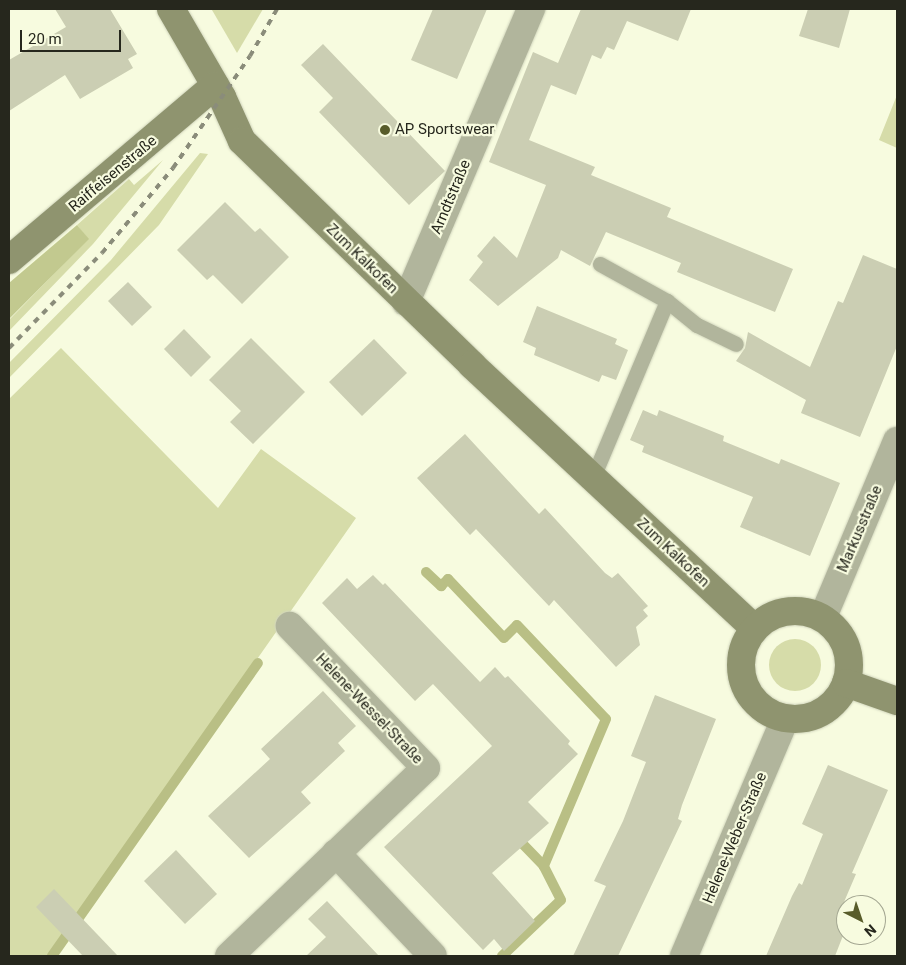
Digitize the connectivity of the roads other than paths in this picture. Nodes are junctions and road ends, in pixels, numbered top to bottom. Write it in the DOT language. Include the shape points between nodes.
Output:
graph roads {
  1 [pos="172,9"];
  2 [pos="531,9"];
  3 [pos="215,85"];
  4 [pos="9,260"];
  5 [pos="600,264"];
  6 [pos="667,301"];
  7 [pos="406,302"];
  8 [pos="736,344"];
  9 [pos="897,441"];
  10 [pos="593,477"];
  11 [pos="823,617"];
  12 [pos="290,626"];
  13 [pos="754,628"];
  14 [pos="846,683"];
  15 [pos="897,701"];
  16 [pos="785,719"];
  17 [pos="336,853"];
  18 [pos="229,956"];
  19 [pos="433,956"];
  20 [pos="684,956"];
  1 -- 3 [label="street, Zum Kalkofen"];
  2 -- 7 [label="street, Arndtstraße"];
  3 -- 4 [label="street, Raiffeisenstraße"];
  3 -- 7 [label="street, Zum Kalkofen" via="242,141"];
  5 -- 6 [label="lane"];
  6 -- 8 [label="lane" via="697,324"];
  6 -- 10 [label="lane"];
  7 -- 10 [label="street, Zum Kalkofen"];
  9 -- 11 [label="street, Markusstraße"];
  10 -- 13 [label="street, Zum Kalkofen"];
  11 -- 13 [label="street" via="806,611 787,610 769,616"];
  11 -- 14 [label="street" via="838,630 847,646 850,665"];
  12 -- 17 [label="street, Helene-Wessel-Straße" via="426,768"];
  13 -- 16 [label="street" via="742,654 743,682 752,699 767,712"];
  14 -- 15 [label="street"];
  14 -- 16 [label="street" via="836,700 822,713 803,719"];
  16 -- 20 [label="street, Helene-Weber-Straße"];
  17 -- 18 [label="street, Helene-Wessel-Straße"];
  17 -- 19 [label="street"];
}
